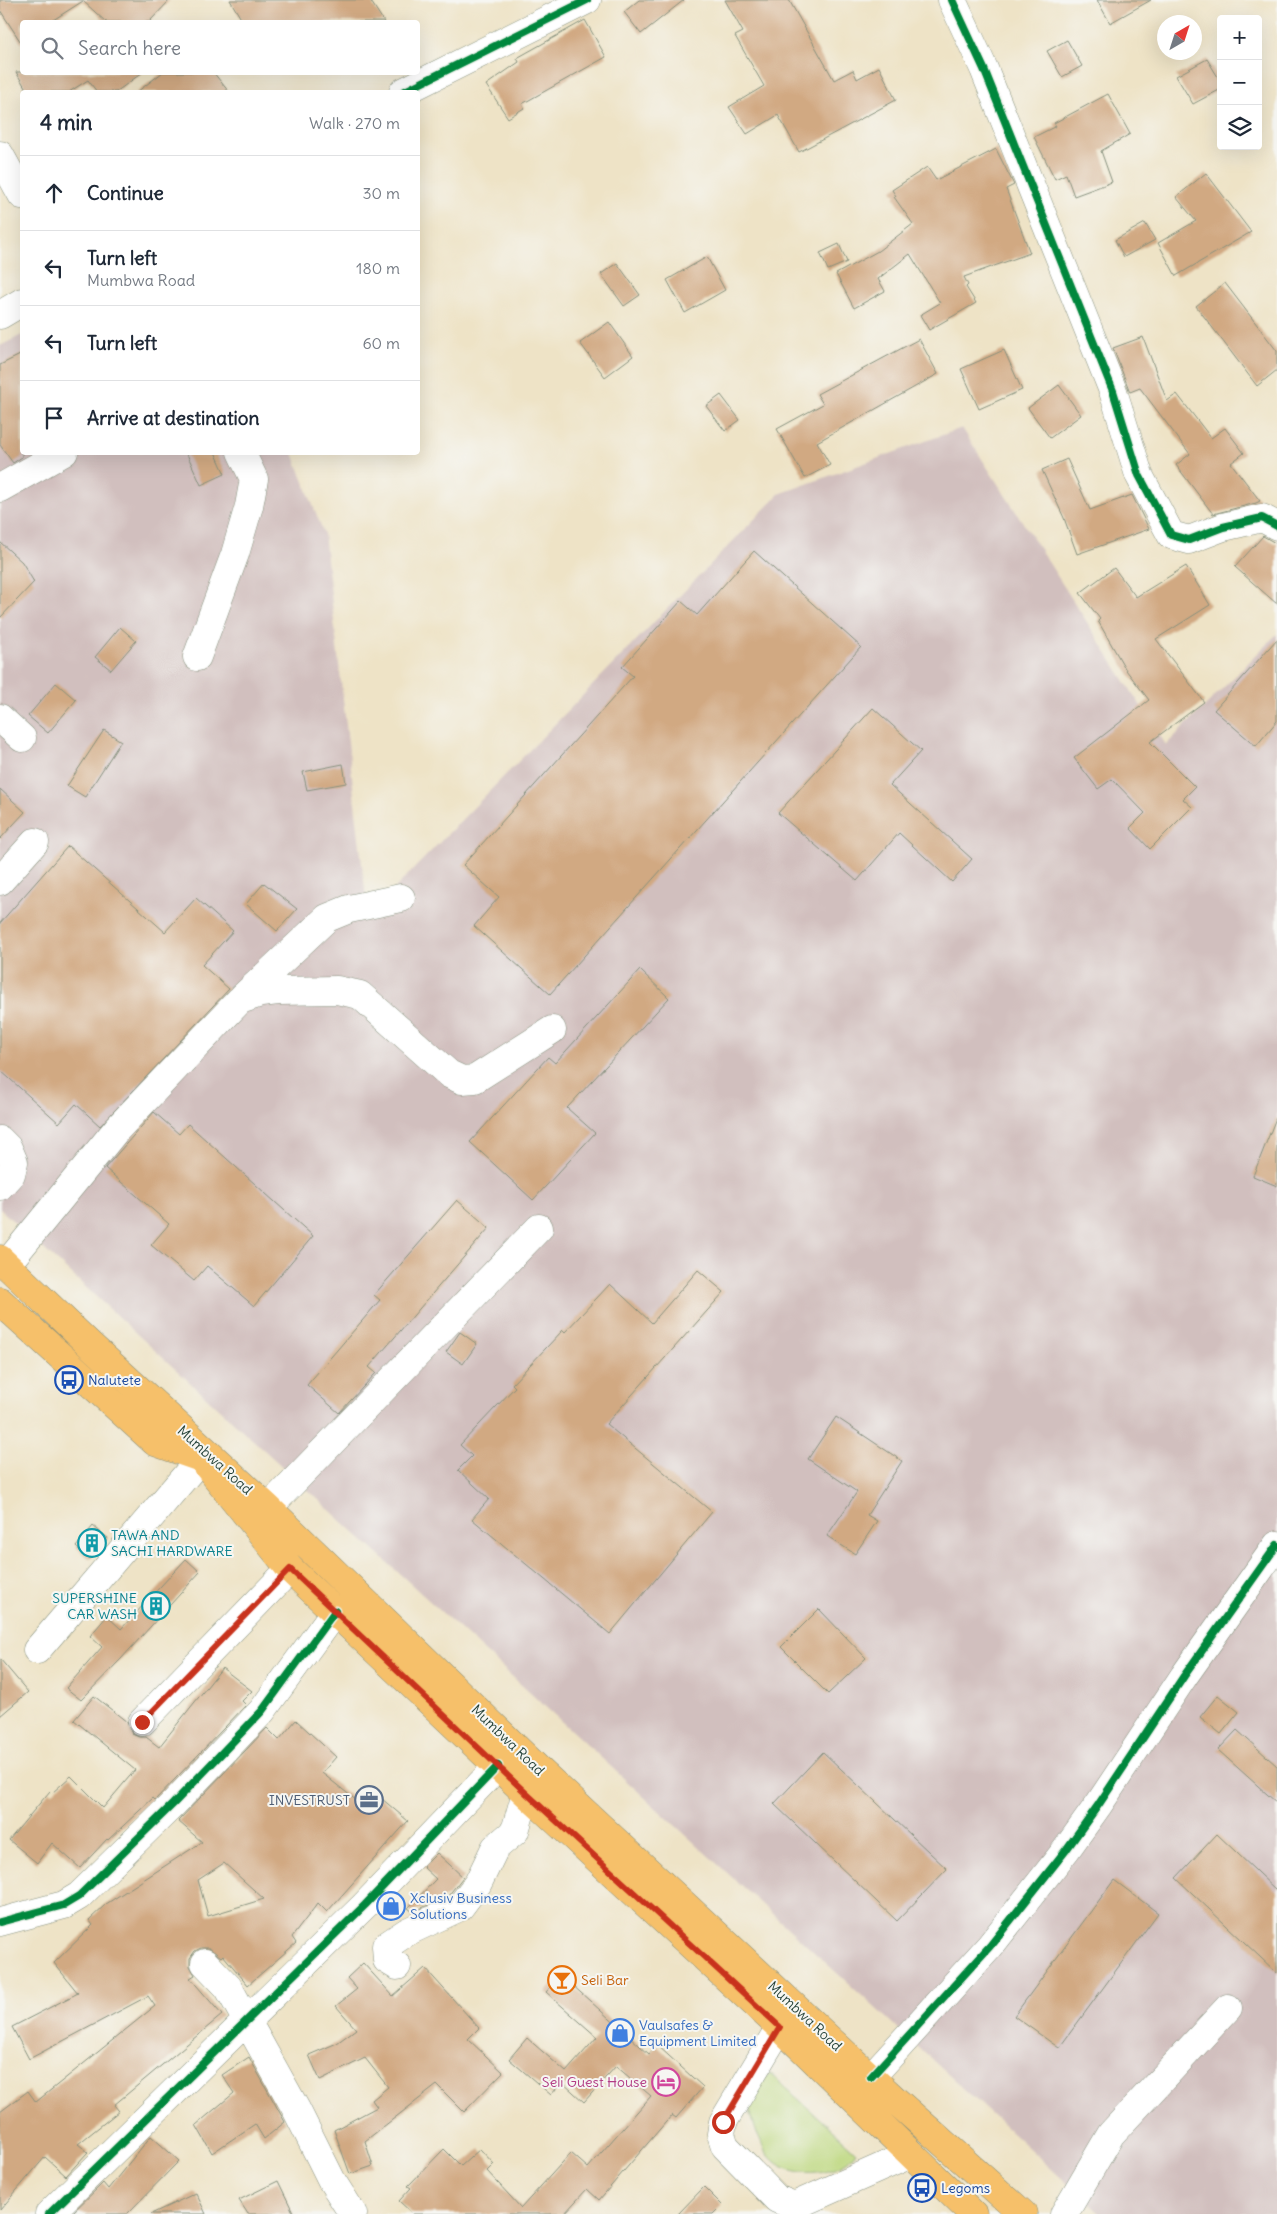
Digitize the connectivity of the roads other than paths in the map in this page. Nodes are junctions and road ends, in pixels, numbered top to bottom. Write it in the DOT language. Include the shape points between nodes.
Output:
graph roads {
  1 [pos="587,0"];
  2 [pos="952,0"];
  3 [pos="407,90"];
  4 [pos="0,155"];
  5 [pos="20,190"];
  6 [pos="20,303"];
  7 [pos="0,315"];
  8 [pos="59,455"];
  9 [pos="242,455"];
  10 [pos="0,488"];
  11 [pos="1277,526"];
  12 [pos="196,657"];
  13 [pos="0,718"];
  14 [pos="22,738"];
  15 [pos="35,842"];
  16 [pos="0,881"];
  17 [pos="401,898"];
  18 [pos="240,1000"];
  19 [pos="552,1030"];
  20 [pos="0,1140"];
  21 [pos="0,1186"];
  22 [pos="539,1228"];
  23 [pos="3,1262"];
  24 [pos="0,1301"];
  25 [pos="202,1458"];
  26 [pos="268,1508"];
  27 [pos="1277,1545"];
  28 [pos="290,1569"];
  29 [pos="334,1611"];
  30 [pos="37,1650"];
  31 [pos="142,1722"];
  32 [pos="498,1766"];
  33 [pos="526,1793"];
  34 [pos="0,1922"];
  35 [pos="205,1963"];
  36 [pos="397,1966"];
  37 [pos="1228,2008"];
  38 [pos="247,2020"];
  39 [pos="780,2027"];
  40 [pos="871,2077"];
  41 [pos="911,2154"];
  42 [pos="49,2214"];
  43 [pos="353,2214"];
  44 [pos="973,2214"];
  45 [pos="1023,2214"];
  46 [pos="1064,2214"];
  1 -- 3 [label="street"];
  2 -- 11 [label="street" via="987,78 1113,391 1139,475 1171,534 1189,540 1223,527 1262,518"];
  4 -- 5 [label="street"];
  6 -- 7 [label="street"];
  8 -- 10 [label="street"];
  9 -- 12 [label="street" via="254,479 249,506"];
  13 -- 14 [label="street"];
  15 -- 16 [label="street"];
  17 -- 18 [label="street" via="349,909 327,918"];
  18 -- 19 [label="street" via="278,991 337,990 360,996 449,1074 462,1080 475,1079"];
  18 -- 23 [label="street" via="117,1129"];
  20 -- 21 [label="street" via="14,1162 10,1174"];
  22 -- 26 [label="street"];
  23 -- 26 [label="main road, Mumbwa Road"];
  24 -- 25 [label="main road, Mumbwa Road" via="154,1442"];
  25 -- 28 [label="main road, Mumbwa Road"];
  25 -- 30 [label="street"];
  26 -- 40 [label="main road, Mumbwa Road" via="539,1770"];
  27 -- 40 [label="street" via="1066,1850 990,1946"];
  28 -- 29 [label="main road, Mumbwa Road"];
  28 -- 31 [label="street"];
  29 -- 32 [label="main road, Mumbwa Road"];
  29 -- 34 [label="street" via="262,1711 79,1896 56,1907"];
  32 -- 33 [label="main road, Mumbwa Road"];
  32 -- 38 [label="street" via="365,1905"];
  33 -- 36 [label="street" via="515,1831 495,1848 478,1883 460,1907 407,1932 386,1946 387,1960"];
  33 -- 39 [label="main road, Mumbwa Road"];
  35 -- 38 [label="street" via="228,1987"];
  37 -- 46 [label="street" via="1111,2134"];
  38 -- 42 [label="street"];
  38 -- 43 [label="street"];
  39 -- 41 [label="main road, Mumbwa Road"];
  39 -- 41 [label="street" via="723,2122 721,2134 725,2146 777,2200 794,2206"];
  40 -- 45 [label="main road, Mumbwa Road"];
  41 -- 44 [label="main road, Mumbwa Road"];
}
